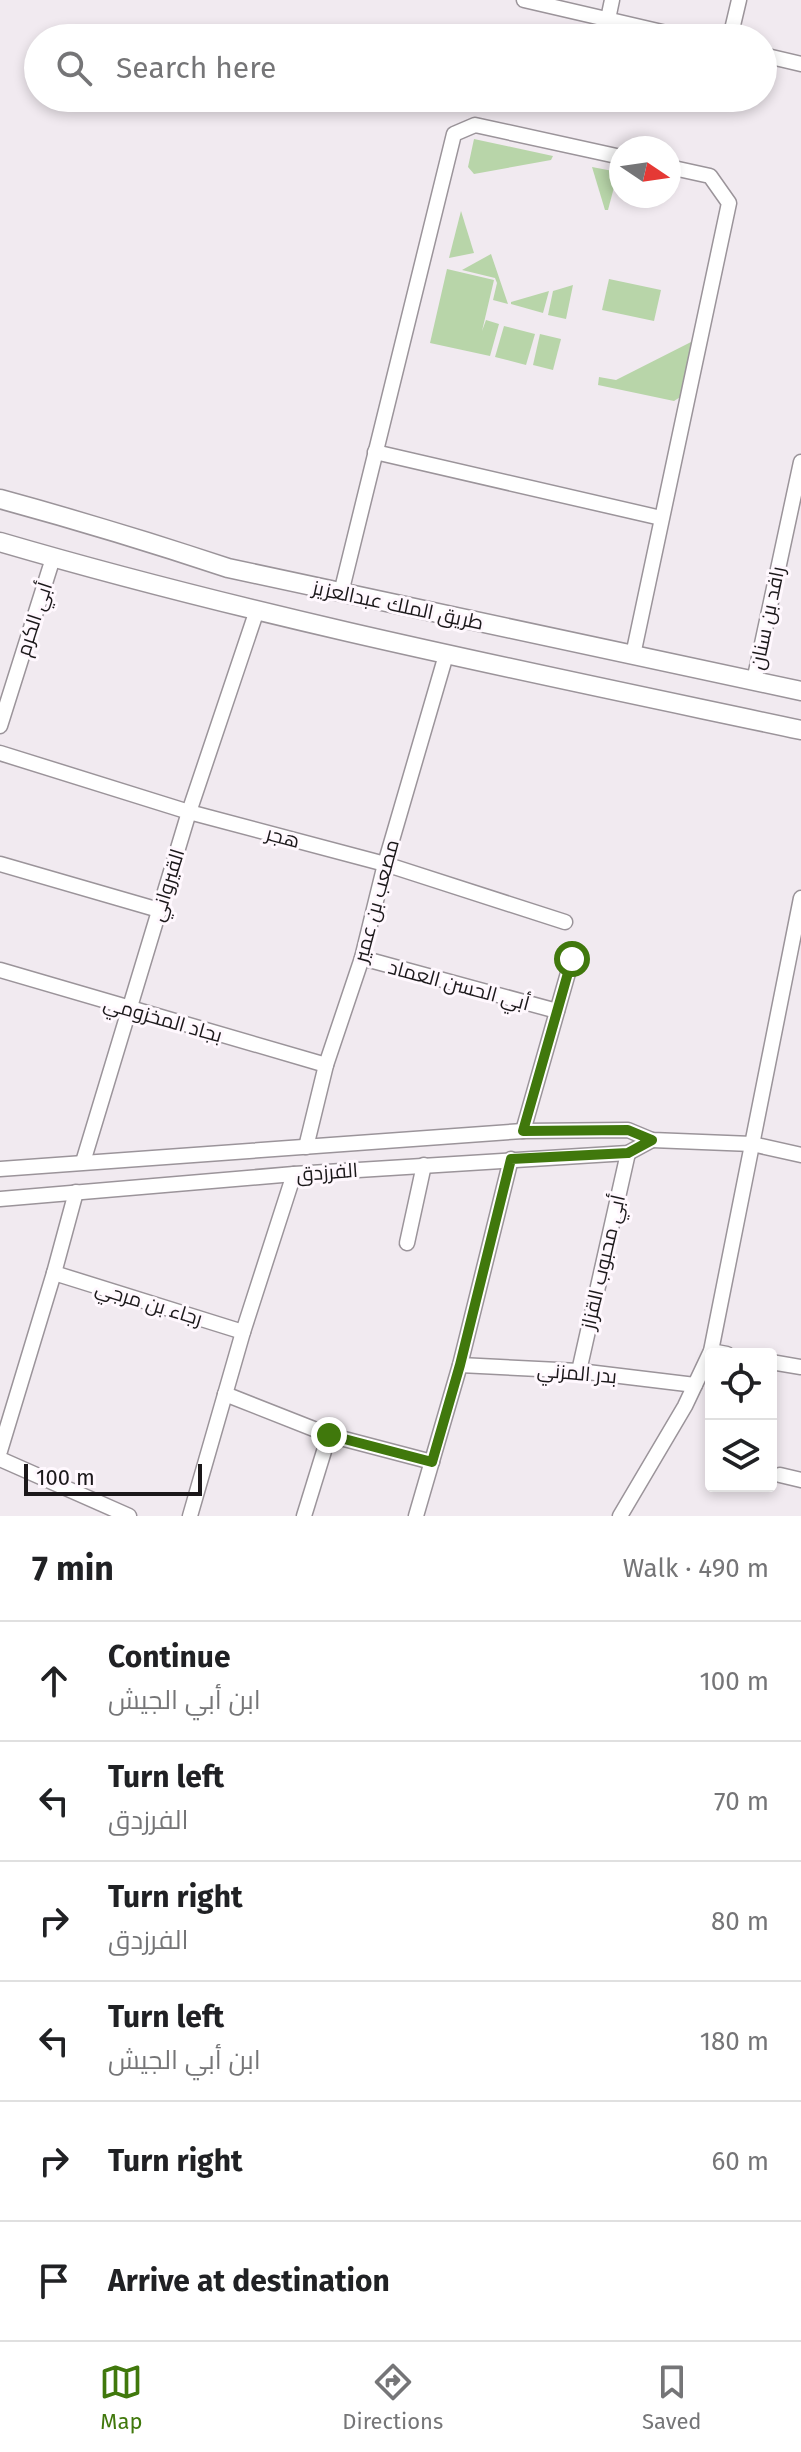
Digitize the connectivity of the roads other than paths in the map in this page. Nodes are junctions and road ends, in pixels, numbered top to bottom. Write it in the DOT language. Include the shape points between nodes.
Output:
graph roads {
  1 [pos="524,0"];
  2 [pos="612,0"];
  3 [pos="739,0"];
  4 [pos="608,19"];
  5 [pos="629,24"];
  6 [pos="733,24"];
  7 [pos="777,58"];
  8 [pos="801,64"];
  9 [pos="609,154"];
  10 [pos="681,170"];
  11 [pos="375,452"];
  12 [pos="801,462"];
  13 [pos="0,499"];
  14 [pos="661,518"];
  15 [pos="0,542"];
  16 [pos="53,558"];
  17 [pos="341,593"];
  18 [pos="257,610"];
  19 [pos="446,655"];
  20 [pos="633,655"];
  21 [pos="754,681"];
  22 [pos="801,691"];
  23 [pos="0,726"];
  24 [pos="801,730"];
  25 [pos="0,753"];
  26 [pos="189,812"];
  27 [pos="0,864"];
  28 [pos="385,864"];
  29 [pos="801,898"];
  30 [pos="159,910"];
  31 [pos="565,922"];
  32 [pos="362,958"];
  33 [pos="572,959"];
  34 [pos="0,970"];
  35 [pos="130,1010"];
  36 [pos="557,1011"];
  37 [pos="326,1065"];
  38 [pos="523,1131"];
  39 [pos="652,1140"];
  40 [pos="752,1144"];
  41 [pos="306,1147"];
  42 [pos="628,1153"];
  43 [pos="801,1155"];
  44 [pos="511,1159"];
  45 [pos="83,1162"];
  46 [pos="424,1165"];
  47 [pos="0,1169"];
  48 [pos="294,1174"];
  49 [pos="76,1192"];
  50 [pos="0,1199"];
  51 [pos="407,1243"];
  52 [pos="54,1273"];
  53 [pos="243,1332"];
  54 [pos="712,1348"];
  55 [pos="777,1363"];
  56 [pos="705,1364"];
  57 [pos="460,1365"];
  58 [pos="801,1367"];
  59 [pos="579,1371"];
  60 [pos="695,1385"];
  61 [pos="225,1394"];
  62 [pos="329,1435"];
  63 [pos="0,1451"];
  64 [pos="0,1459"];
  65 [pos="432,1462"];
  66 [pos="780,1475"];
  67 [pos="801,1480"];
  68 [pos="129,1516"];
  69 [pos="190,1516"];
  70 [pos="304,1516"];
  71 [pos="416,1516"];
  72 [pos="620,1516"];
  1 -- 4 [label="street"];
  2 -- 4 [label="street"];
  3 -- 6 [label="street"];
  4 -- 5 [label="street"];
  7 -- 8 [label="street"];
  9 -- 11 [label="street" via="475,125 454,134"];
  10 -- 14 [label="street" via="710,176 729,203"];
  11 -- 14 [label="street"];
  11 -- 17 [label="street"];
  12 -- 21 [label="street, رافد بن سنان"];
  13 -- 17 [label="main road, طريق الملك عبدالعزيز" via="228,568"];
  14 -- 20 [label="street"];
  15 -- 16 [label="main road, طريق الملك عبدالعزيز"];
  16 -- 18 [label="main road, طريق الملك عبدالعزيز"];
  16 -- 23 [label="street, أبي الكرم"];
  17 -- 20 [label="main road, طريق الملك عبدالعزيز"];
  18 -- 19 [label="main road, طريق الملك عبدالعزيز"];
  18 -- 26 [label="street, القيرواني"];
  19 -- 24 [label="main road, طريق الملك عبدالعزيز"];
  19 -- 28 [label="street, مصعب بن عمير"];
  20 -- 21 [label="main road, طريق الملك عبدالعزيز"];
  21 -- 22 [label="main road, طريق الملك عبدالعزيز"];
  25 -- 26 [label="street, هجر"];
  26 -- 28 [label="street, هجر"];
  26 -- 30 [label="street, القيرواني"];
  27 -- 30 [label="street"];
  28 -- 31 [label="street, هجر"];
  28 -- 32 [label="street, مصعب بن عمير"];
  29 -- 40 [label="street"];
  30 -- 35 [label="street, القيرواني"];
  32 -- 36 [label="street, أبي الحسن العماد"];
  32 -- 37 [label="street, مصعب بن عمير"];
  33 -- 36 [label="street"];
  34 -- 35 [label="street, بجاد المخزومي"];
  35 -- 37 [label="street, بجاد المخزومي"];
  35 -- 45 [label="street, القيرواني"];
  36 -- 38 [label="street"];
  37 -- 41 [label="street, مصعب بن عمير"];
  38 -- 39 [label="street, الفرزدق" via="628,1130"];
  38 -- 41 [label="street, الفرزدق"];
  39 -- 40 [label="street, الفرزدق"];
  39 -- 42 [label="street, الفرزدق"];
  40 -- 43 [label="street, الفرزدق"];
  40 -- 54 [label="street"];
  41 -- 45 [label="street, الفرزدق"];
  42 -- 44 [label="street, الفرزدق"];
  42 -- 59 [label="street, أبي محبوب القزاز"];
  44 -- 46 [label="street, الفرزدق"];
  44 -- 57 [label="street"];
  45 -- 47 [label="street, الفرزدق"];
  46 -- 48 [label="street, الفرزدق"];
  46 -- 51 [label="street"];
  48 -- 49 [label="street, الفرزدق"];
  48 -- 53 [label="street"];
  49 -- 50 [label="street, الفرزدق"];
  49 -- 52 [label="street"];
  52 -- 53 [label="street, رجاء بن مرجي"];
  52 -- 63 [label="street"];
  53 -- 61 [label="street"];
  55 -- 58 [label="street"];
  56 -- 60 [label="street"];
  57 -- 59 [label="street, بدر المزني"];
  57 -- 65 [label="street"];
  59 -- 60 [label="street, بدر المزني"];
  60 -- 72 [label="street"];
  61 -- 62 [label="street"];
  61 -- 69 [label="street"];
  62 -- 65 [label="street"];
  62 -- 70 [label="street"];
  64 -- 68 [label="street"];
  65 -- 71 [label="street"];
  66 -- 67 [label="street"];
}
